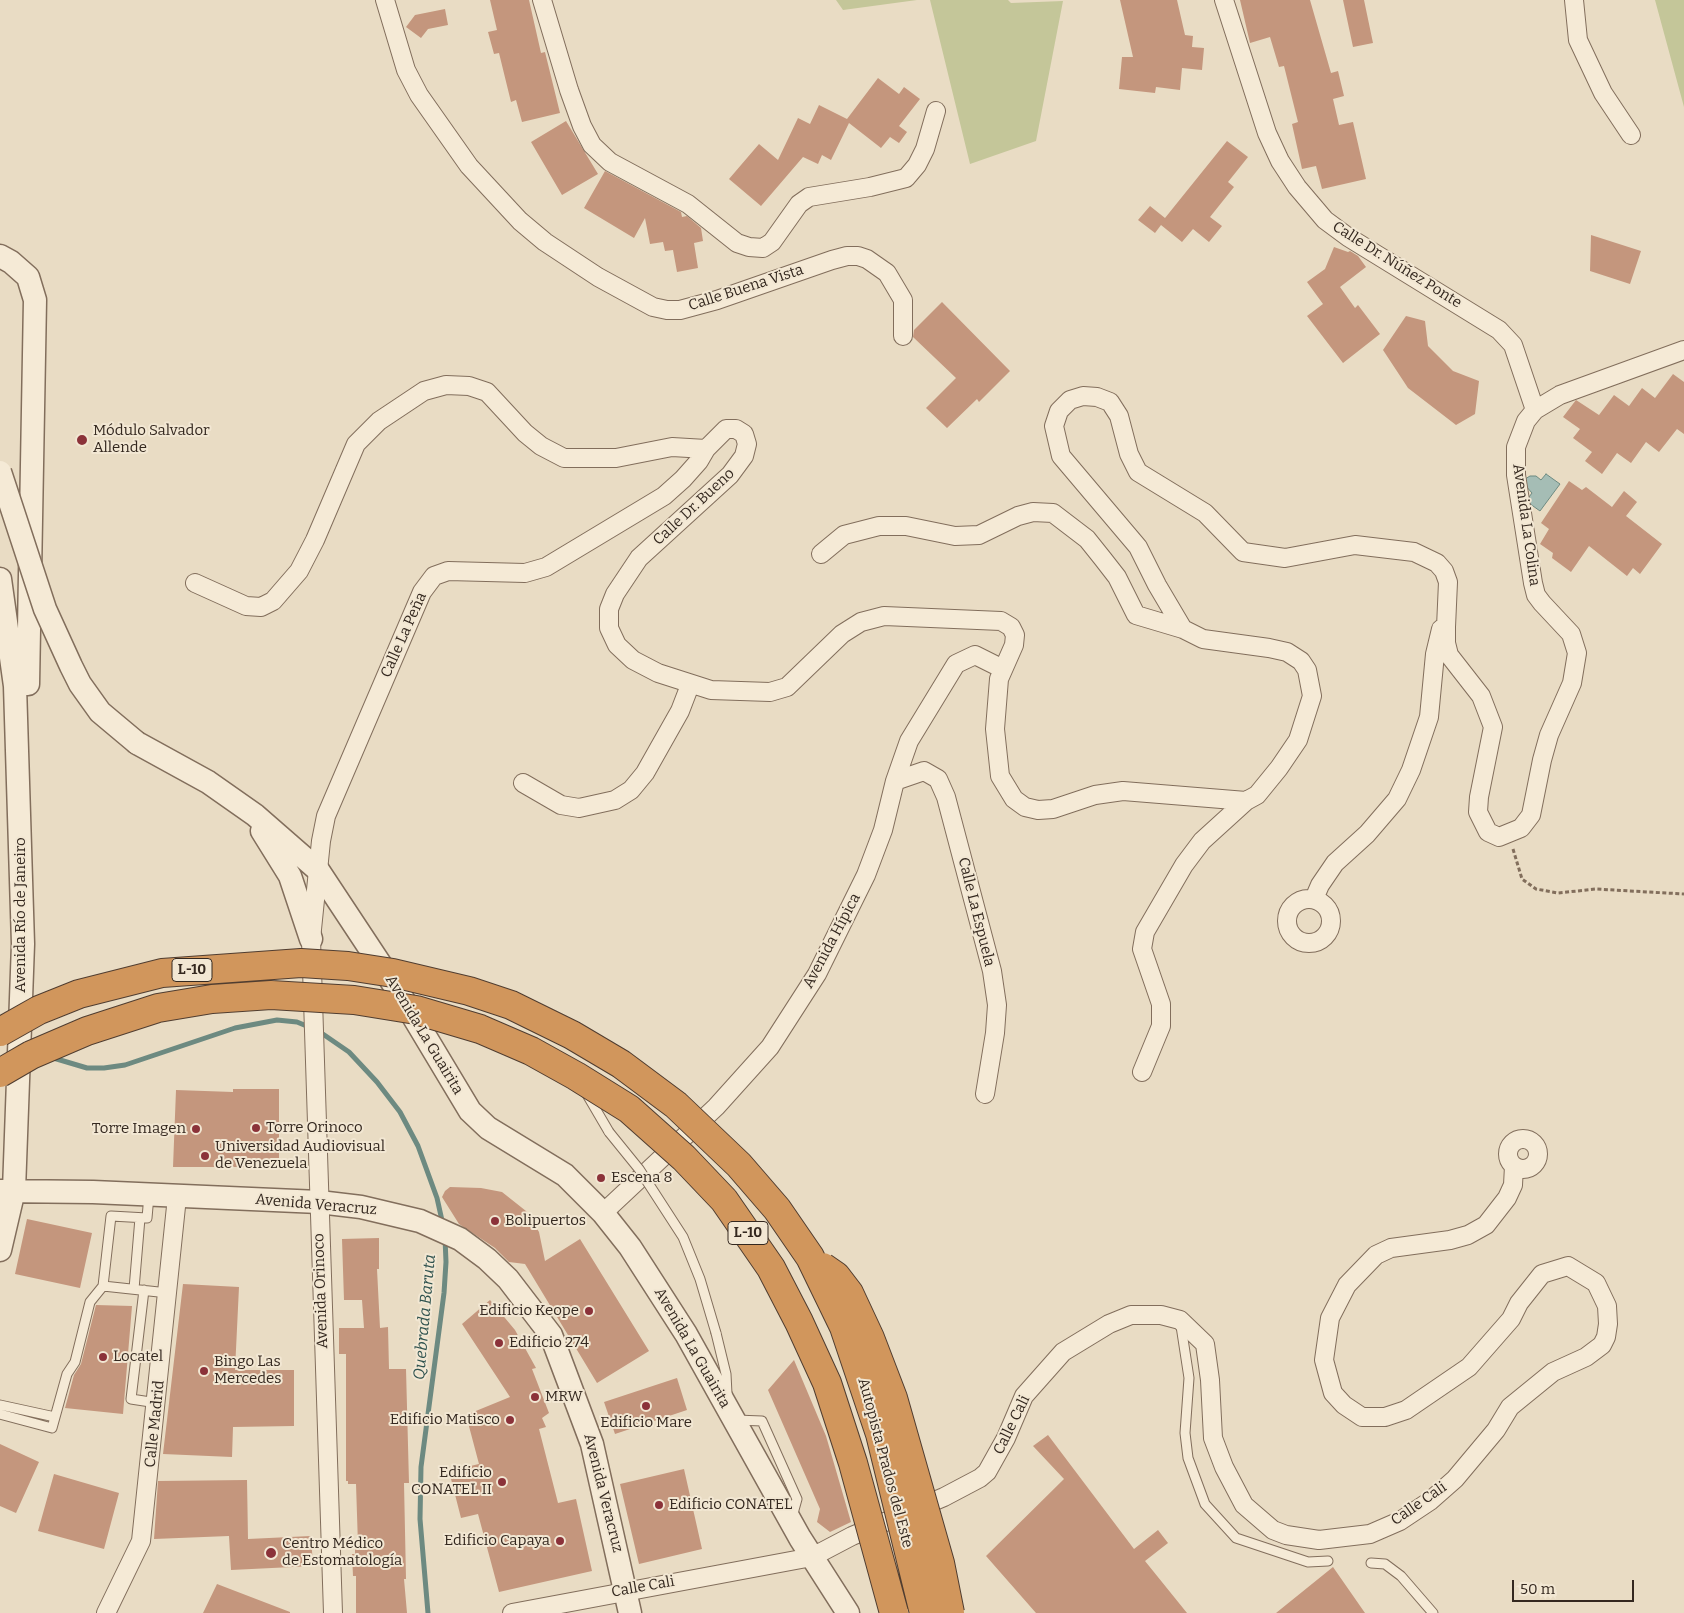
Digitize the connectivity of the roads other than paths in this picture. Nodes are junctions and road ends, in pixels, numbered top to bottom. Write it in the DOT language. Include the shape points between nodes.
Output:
graph roads {
  1 [pos="385,0"];
  2 [pos="542,0"];
  3 [pos="1224,0"];
  4 [pos="1574,0"];
  5 [pos="936,111"];
  6 [pos="1631,135"];
  7 [pos="0,256"];
  8 [pos="903,336"];
  9 [pos="1684,350"];
  10 [pos="1535,410"];
  11 [pos="706,449"];
  12 [pos="0,472"];
  13 [pos="821,554"];
  14 [pos="0,579"];
  15 [pos="195,583"];
  16 [pos="1448,597"];
  17 [pos="1184,629"];
  18 [pos="1003,669"];
  19 [pos="690,685"];
  20 [pos="895,781"];
  21 [pos="523,783"];
  22 [pos="1246,801"];
  23 [pos="242,807"];
  24 [pos="20,826"];
  25 [pos="318,870"];
  26 [pos="1314,899"];
  27 [pos="310,939"];
  28 [pos="0,1032"];
  29 [pos="1142,1072"];
  30 [pos="0,1073"];
  31 [pos="576,1076"];
  32 [pos="985,1094"];
  33 [pos="1514,1166"];
  34 [pos="5,1190"];
  35 [pos="149,1195"];
  36 [pos="177,1197"];
  37 [pos="319,1202"];
  38 [pos="603,1213"];
  39 [pos="140,1218"];
  40 [pos="0,1250"];
  41 [pos="810,1257"];
  42 [pos="103,1286"];
  43 [pos="139,1290"];
  44 [pos="168,1293"];
  45 [pos="1180,1320"];
  46 [pos="157,1403"];
  47 [pos="0,1405"];
  48 [pos="0,1414"];
  49 [pos="731,1415"];
  50 [pos="55,1417"];
  51 [pos="812,1557"];
  52 [pos="1328,1561"];
  53 [pos="1371,1564"];
  54 [pos="625,1590"];
  55 [pos="106,1613"];
  56 [pos="333,1613"];
  57 [pos="512,1613"];
  58 [pos="630,1613"];
  59 [pos="848,1613"];
  60 [pos="894,1613"];
  61 [pos="924,1613"];
  62 [pos="950,1613"];
  63 [pos="1433,1613"];
  1 -- 8 [label="street, Calle Buena Vista" via="406,70 424,102 469,166 520,221 598,277 653,307 680,310 832,260 858,256 887,273 904,300"];
  2 -- 5 [label="street" via="569,90 592,145 610,162 688,204 737,243 749,247 763,248 772,242 799,204 809,197 906,178 918,165 925,150"];
  3 -- 10 [label="street, Calle Dr. Núñez Ponte" via="1267,133 1297,187 1324,220 1499,330 1514,345"];
  4 -- 6 [label="street" via="1578,40 1603,93"];
  7 -- 24 [label="street" via="28,277 36,300 28,780"];
  9 -- 10 [label="street, Avenida La Colina" via="1560,395"];
  10 -- 16 [label="street, Avenida La Colina" via="1526,421 1516,447 1516,475 1529,566 1536,595 1571,634 1577,653 1572,683 1549,735 1531,815 1521,828 1509,835 1499,837 1488,832 1478,812 1493,727 1481,696 1450,655 1446,643"];
  11 -- 15 [label="street" via="672,447 616,458 564,458 525,433 487,392 469,386 446,385 424,391 402,405 379,421 356,444 299,571 273,601 261,607 246,606"];
  11 -- 19 [label="street, Calle Dr. Bueno" via="726,429 744,434 747,444 744,456 730,475 639,558 609,609 609,628 617,645 633,660"];
  11 -- 25 [label="street, Calle La Peña" via="699,461 664,496 546,567 525,573 448,571 434,576 422,592 326,816"];
  12 -- 23 [label="street, Avenida La Guairita, bridge" via="45,609 77,678 100,712 138,743 208,782"];
  13 -- 17 [label="street" via="844,536 879,526 906,526 955,536 978,535 1018,516 1033,512 1053,513 1087,540 1103,559 1117,577 1136,615"];
  14 -- 24 [label="street, Avenida Río de Janeiro" via="15,686"];
  16 -- 17 [label="street" via="1444,571 1427,556 1414,552 1355,545 1285,558 1242,552 1205,512 1138,472 1129,454 1119,416 1110,402 1083,396 1070,400 1059,411 1054,426 1061,456 1138,547 1157,586"];
  16 -- 26 [label="street" via="1435,654 1429,717 1411,770 1396,799 1367,834 1335,863"];
  17 -- 22 [label="street" via="1202,639 1287,652 1301,661 1307,670 1312,696 1298,740 1257,795"];
  18 -- 19 [label="street, Calle Dr. Bueno" via="1015,635 1001,621 884,616 861,622 842,634 788,687 753,693"];
  18 -- 20 [label="street, Avenida Hípica" via="975,655 956,664 909,740"];
  18 -- 22 [label="street" via="999,679 995,729 1000,776 1014,799 1025,807 1053,809 1095,795 1123,791"];
  19 -- 21 [label="street" via="680,711 645,774 631,790 615,800 579,808 561,805"];
  20 -- 32 [label="street, Calle La Espuela" via="924,771 938,779 946,797 992,971 997,1005"];
  20 -- 38 [label="street, Avenida Hípica" via="883,830 841,928 817,974 770,1047 716,1107"];
  22 -- 29 [label="street" via="1202,841 1145,932 1142,948 1161,1004 1161,1026"];
  23 -- 25 [label="street, Avenida La Guairita"];
  23 -- 27 [label="street" via="278,853 290,876"];
  24 -- 34 [label="street, Avenida Río de Janeiro" via="23,944"];
  25 -- 27 [label="street, Calle La Peña"];
  25 -- 38 [label="street, Avenida La Guairita" via="398,991 470,1112 488,1128 564,1175"];
  27 -- 37 [label="street, Avenida Orinoco, bridge"];
  28 -- 41 [label="highway, Autopista Prados del Este / L-10, bridge" via="39,1010 79,994 162,973 216,968 302,962 348,966 469,991 511,1005 572,1035 649,1084 739,1165 777,1209"];
  30 -- 31 [label="highway, Autopista Prados del Este / L-10, bridge" via="31,1055 87,1031 158,1008 212,999 271,995 354,1000 416,1010 480,1029 531,1051"];
  31 -- 49 [label="lane, bridge" via="609,1132 639,1169 683,1237 716,1332"];
  31 -- 60 [label="highway, Autopista Prados del Este / L-10, bridge" via="629,1109 684,1158 724,1200 771,1268 827,1383 853,1463"];
  33 -- 45 [label="street, Calle Cali" via="1513,1185 1507,1198 1486,1225 1450,1240 1391,1248 1376,1255 1347,1285 1330,1318 1324,1360 1333,1393 1344,1406 1362,1417 1385,1418 1406,1410 1468,1367 1542,1274 1568,1266 1596,1283 1607,1306 1606,1337 1586,1357 1553,1372 1510,1407 1496,1430 1456,1478 1400,1521 1370,1534 1319,1540 1273,1530 1249,1510 1236,1491 1213,1438 1205,1344"];
  34 -- 35 [label="street, Avenida Veracruz"];
  34 -- 40 [label="street, Avenida Río de Janeiro"];
  35 -- 36 [label="street, Avenida Veracruz"];
  35 -- 39 [label="lane" via="146,1218"];
  36 -- 37 [label="street, Avenida Veracruz"];
  36 -- 44 [label="street, Calle Madrid"];
  37 -- 54 [label="street, Avenida Veracruz" via="382,1210 420,1221 460,1239 508,1279 551,1335 592,1444"];
  37 -- 56 [label="street, Avenida Orinoco"];
  38 -- 49 [label="street, Avenida La Guairita" via="658,1288"];
  39 -- 42 [label="lane" via="111,1216"];
  39 -- 43 [label="lane"];
  41 -- 61 [label="highway, Autopista Prados del Este / L-10, bridge" via="844,1327 877,1424"];
  41 -- 62 [label="highway, L-10, bridge" via="836,1276 849,1293 870,1338 907,1440"];
  42 -- 43 [label="lane"];
  42 -- 50 [label="lane" via="90,1302 75,1362 67,1374"];
  43 -- 44 [label="lane"];
  43 -- 46 [label="lane" via="131,1399"];
  44 -- 46 [label="street, Calle Madrid"];
  45 -- 51 [label="street, Calle Cali" via="1162,1314 1130,1315 1064,1352 1024,1396 993,1463 980,1478"];
  45 -- 52 [label="lane" via="1189,1378 1185,1433 1188,1458 1204,1504 1236,1538 1308,1562"];
  46 -- 55 [label="street, Calle Madrid" via="142,1541"];
  47 -- 50 [label="lane"];
  48 -- 50 [label="lane" via="52,1428"];
  49 -- 51 [label="street, Avenida La Guairita"];
  51 -- 54 [label="street, Calle Cali"];
  51 -- 59 [label="street, Avenida La Guairita"];
  53 -- 63 [label="lane" via="1384,1564 1401,1576"];
  54 -- 57 [label="street, Calle Cali"];
  54 -- 58 [label="street, Avenida Veracruz"];
}
